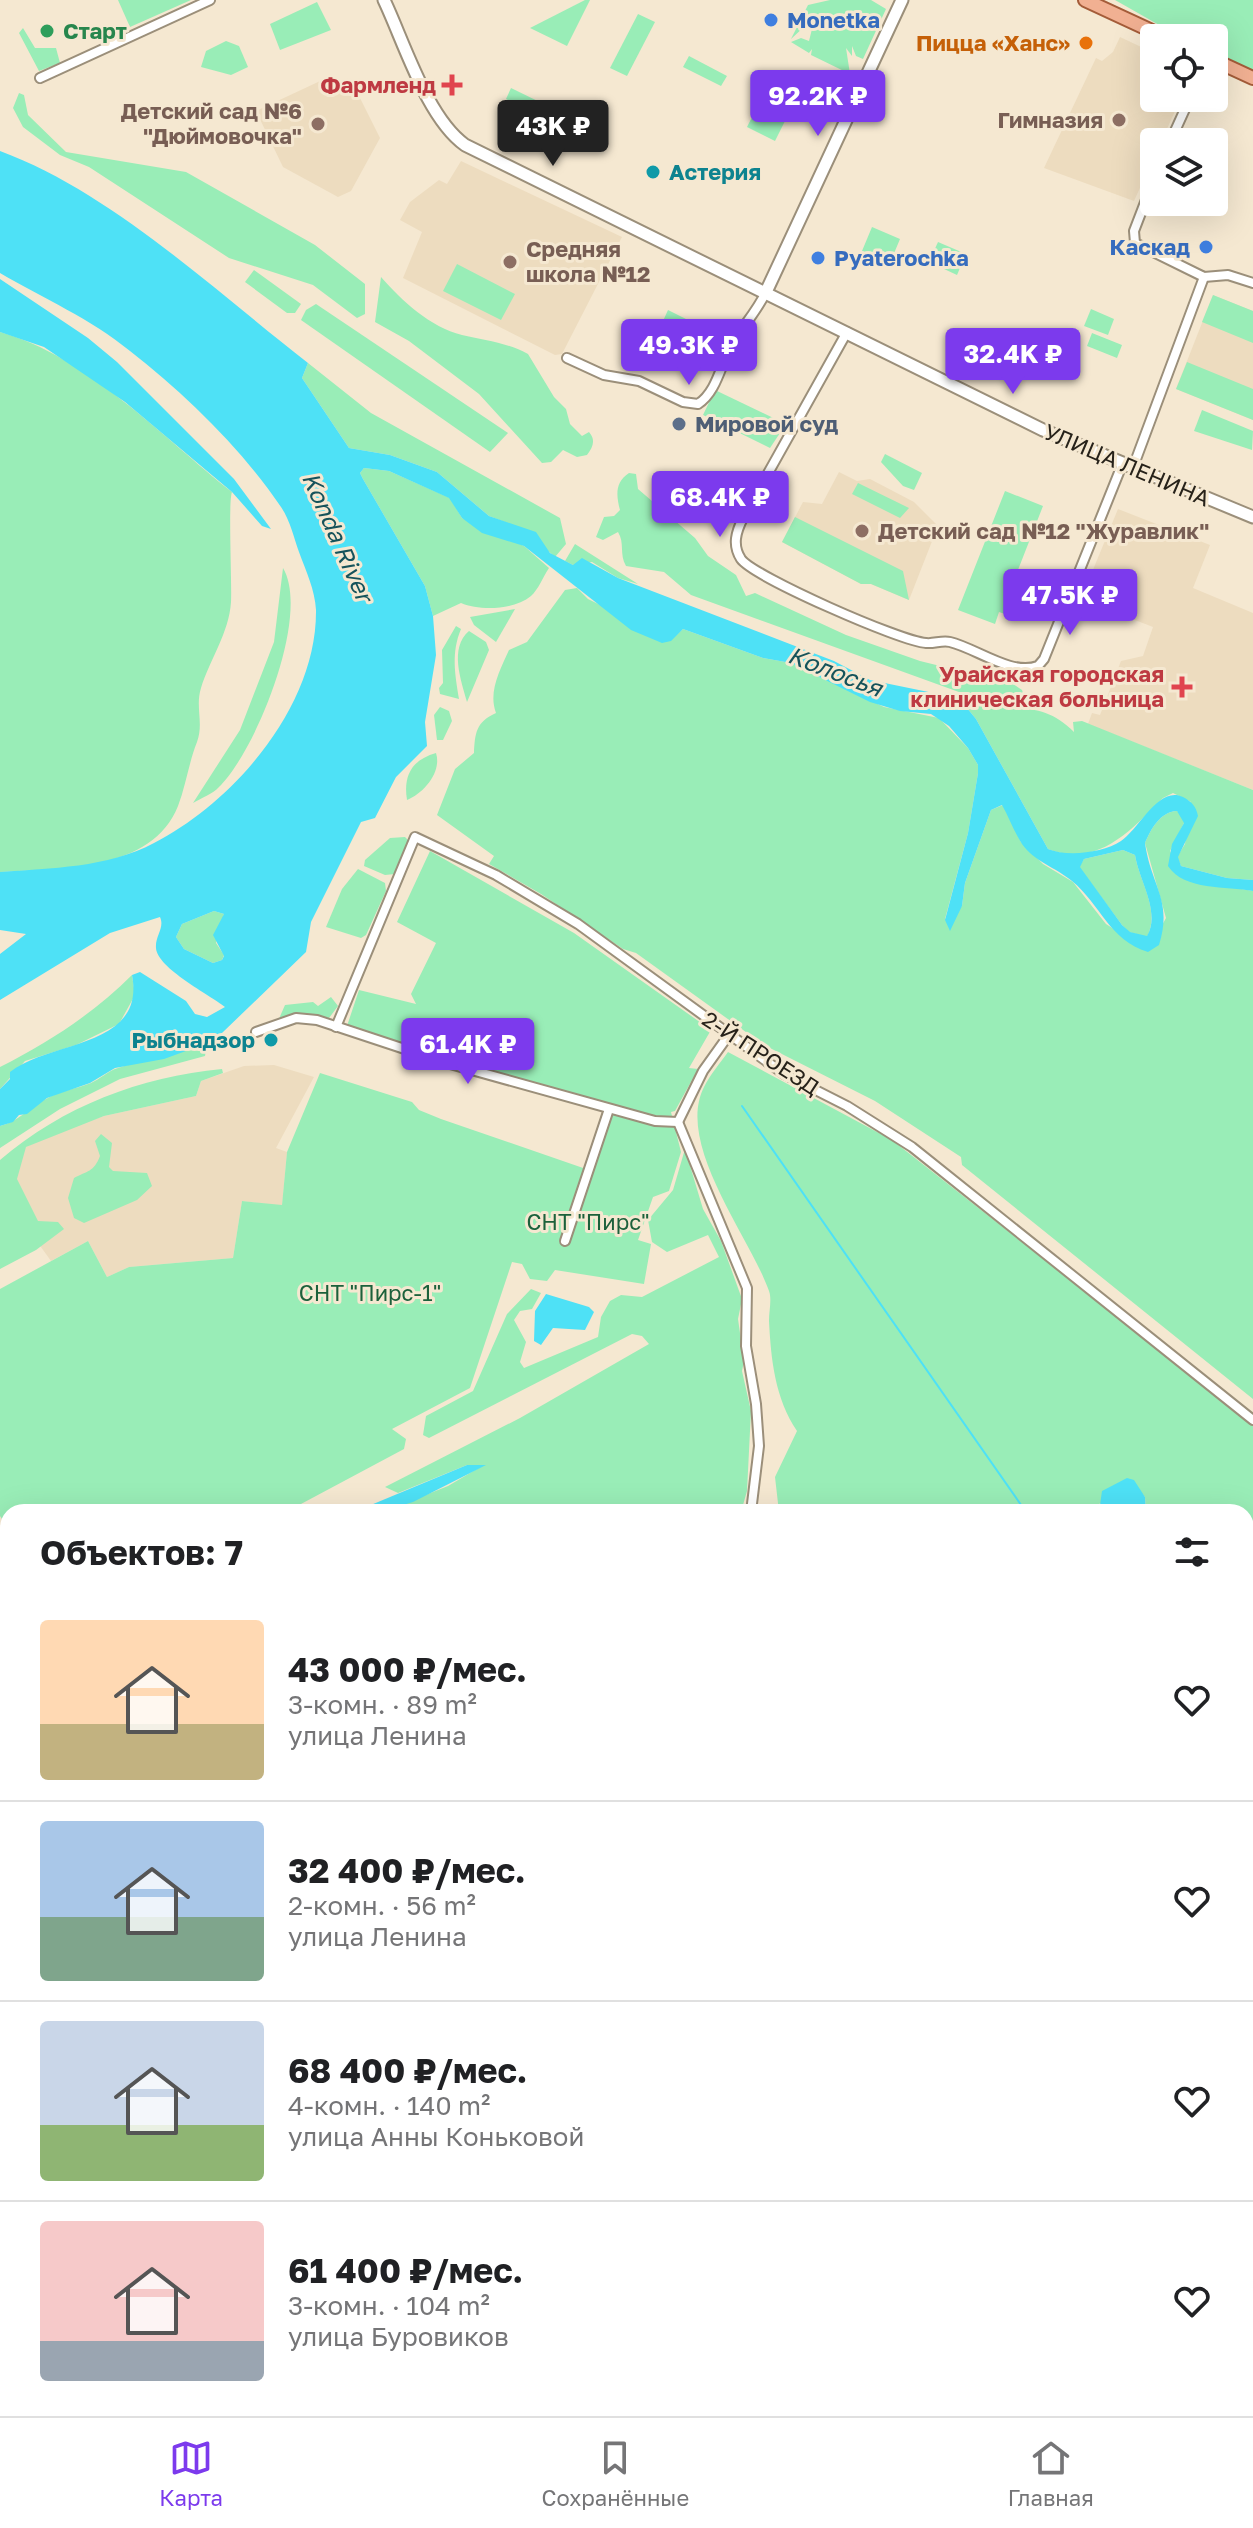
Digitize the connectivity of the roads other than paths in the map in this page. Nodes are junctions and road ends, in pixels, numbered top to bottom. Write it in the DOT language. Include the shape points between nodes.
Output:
graph roads {
  1 [pos="210,0"];
  2 [pos="384,0"];
  3 [pos="902,0"];
  4 [pos="1085,0"];
  5 [pos="1140,25"];
  6 [pos="1228,66"];
  7 [pos="40,78"];
  8 [pos="1253,78"];
  9 [pos="1140,215"];
  10 [pos="1204,277"];
  11 [pos="1253,283"];
  12 [pos="766,292"];
  13 [pos="847,332"];
  14 [pos="567,358"];
  15 [pos="1127,468"];
  16 [pos="1253,517"];
  17 [pos="336,1027"];
  18 [pos="256,1032"];
  19 [pos="728,1036"];
  20 [pos="609,1109"];
  21 [pos="678,1122"];
  22 [pos="565,1241"];
  23 [pos="1253,1420"];
  24 [pos="752,1504"];
  1 -- 7 [label="street"];
  2 -- 12 [label="main road, УЛИЦА ЛЕНИНА" via="437,114 456,139"];
  3 -- 12 [label="main road"];
  4 -- 5 [label="main road"];
  6 -- 8 [label="main road"];
  9 -- 10 [label="street" via="1135,243"];
  10 -- 11 [label="street" via="1228,275"];
  10 -- 15 [label="street"];
  12 -- 13 [label="main road, УЛИЦА ЛЕНИНА"];
  12 -- 14 [label="street" via="698,404"];
  13 -- 15 [label="main road, УЛИЦА ЛЕНИНА"];
  13 -- 15 [label="street" via="743,518 736,547 743,562 760,573 840,612 924,644 949,641 1022,669 1033,668 1042,663"];
  15 -- 16 [label="main road, УЛИЦА ЛЕНИНА"];
  17 -- 18 [label="street" via="296,1018"];
  17 -- 19 [label="street, 2-Й ПРОЕЗД" via="415,837 496,875 578,924"];
  17 -- 20 [label="street"];
  19 -- 21 [label="street" via="703,1071"];
  19 -- 23 [label="street, 2-Й ПРОЕЗД" via="912,1147"];
  20 -- 21 [label="street"];
  20 -- 22 [label="street"];
  21 -- 24 [label="street" via="747,1288 746,1346 759,1446"];
}
